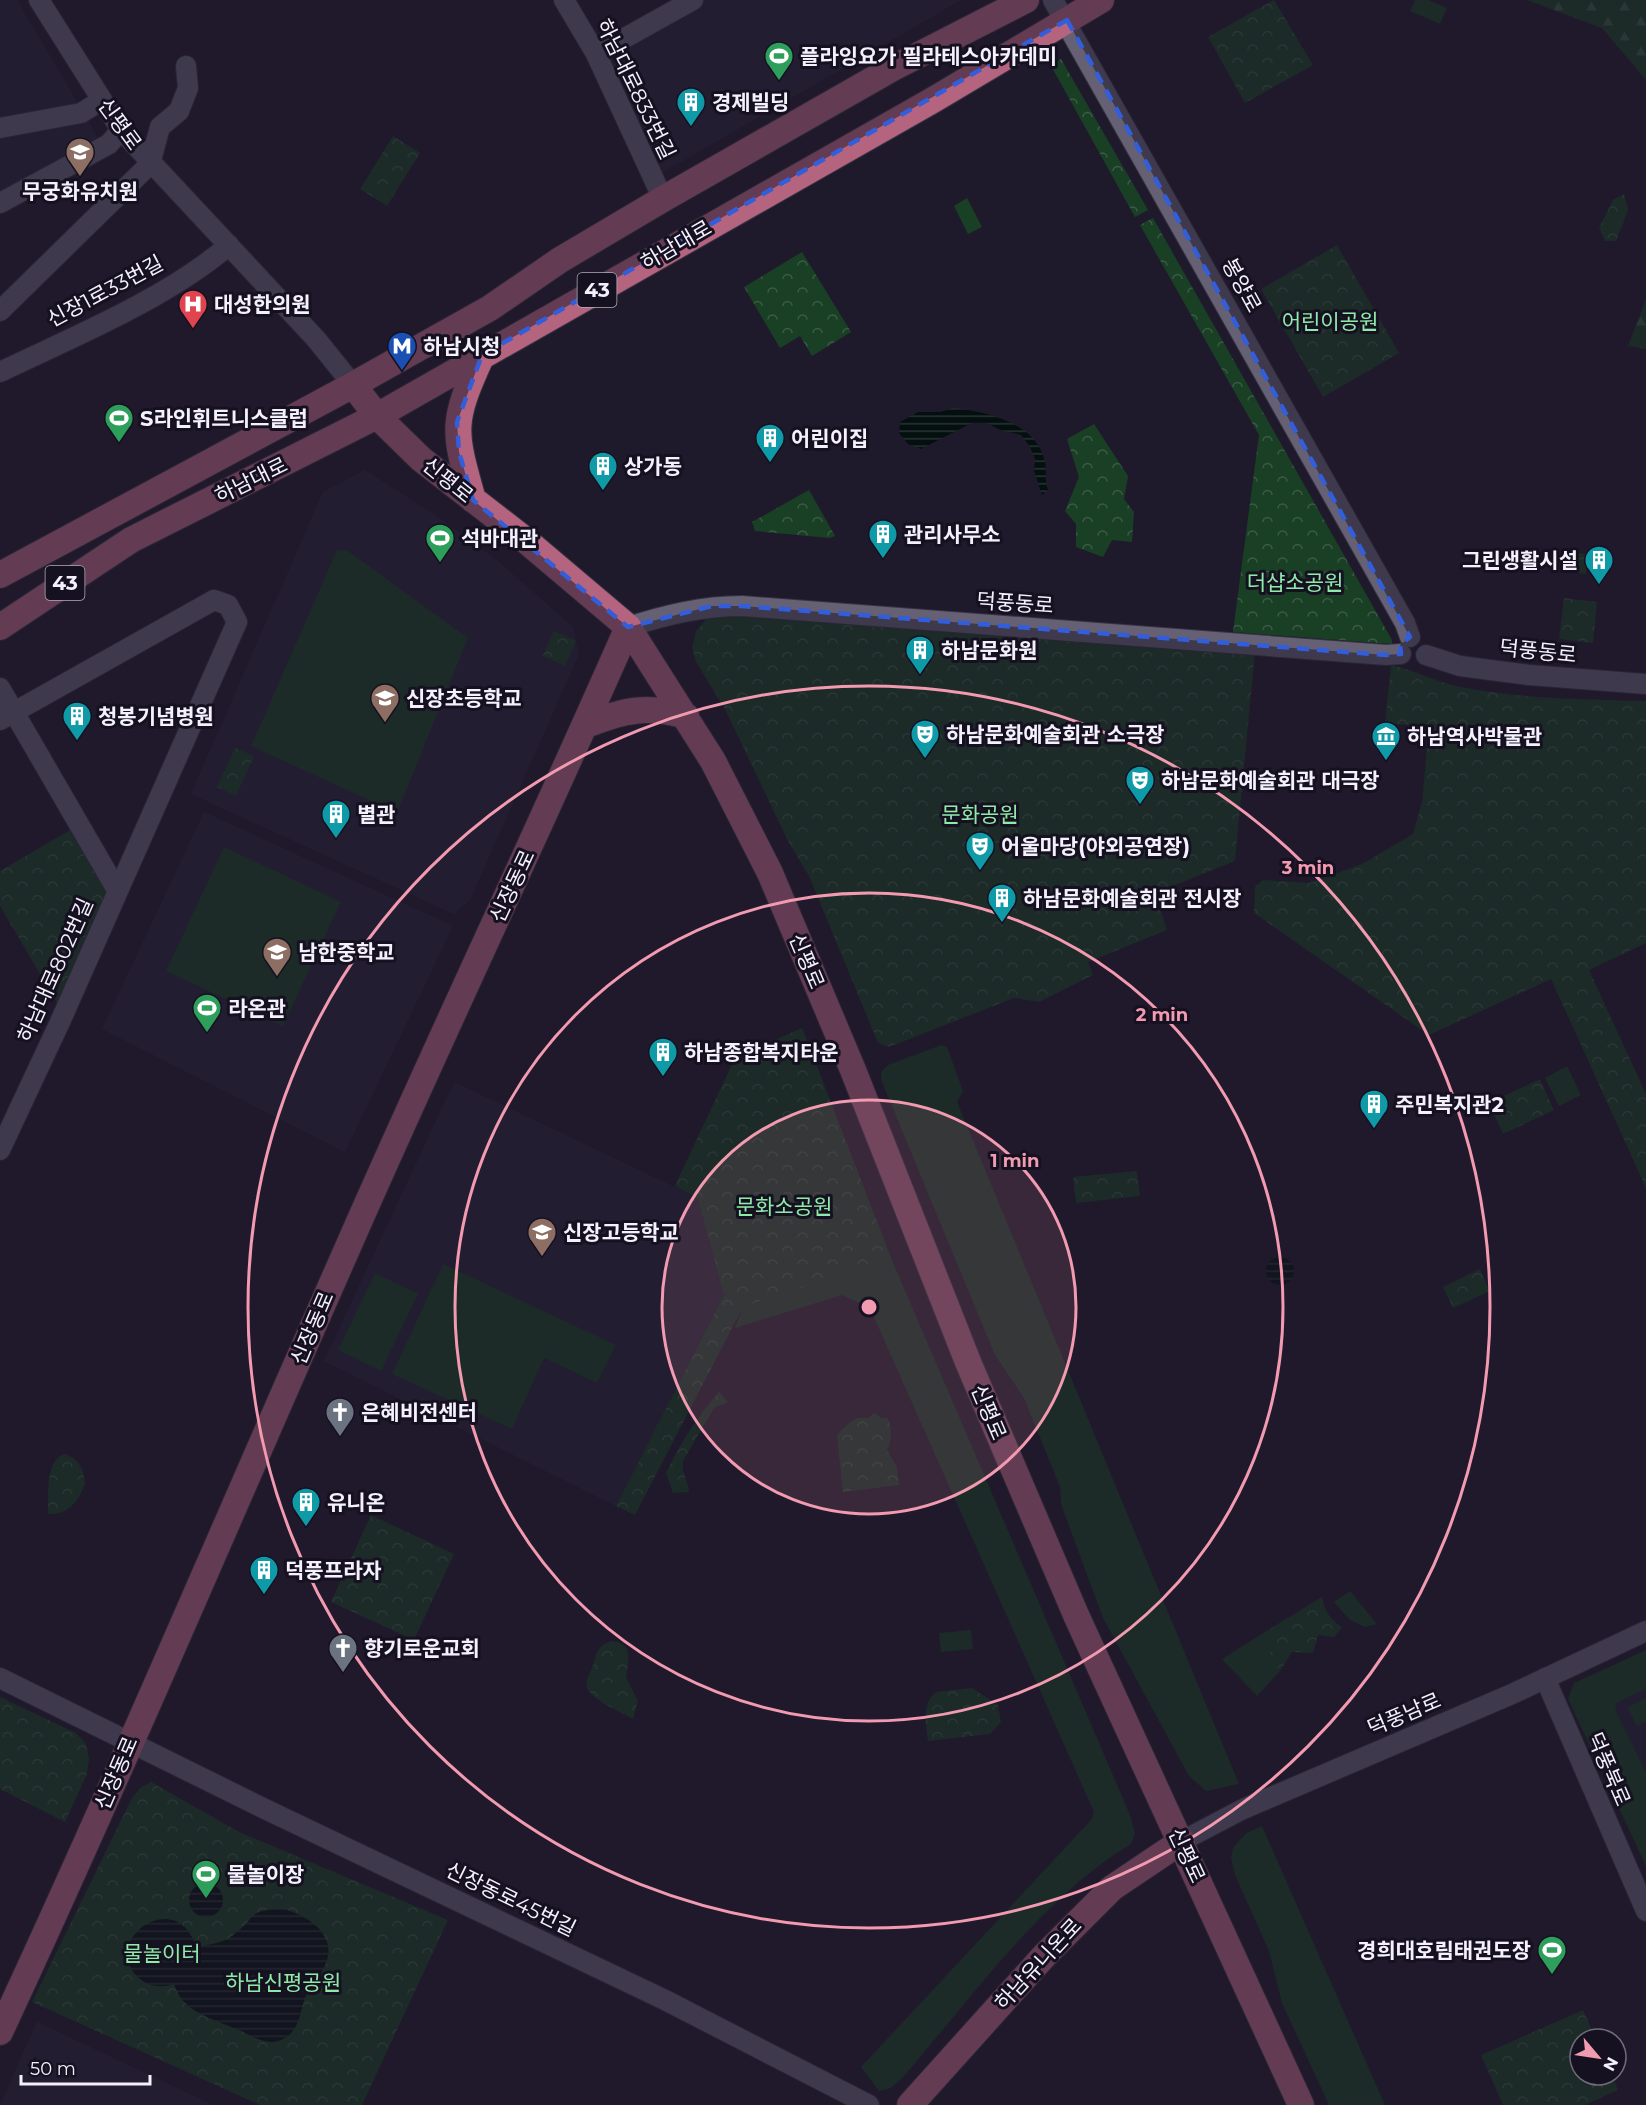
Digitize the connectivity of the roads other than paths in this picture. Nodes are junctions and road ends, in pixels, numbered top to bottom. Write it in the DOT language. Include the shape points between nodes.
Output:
graph roads {
  1 [pos="39,0"];
  2 [pos="564,0"];
  3 [pos="693,0"];
  4 [pos="1026,0"];
  5 [pos="1101,0"];
  6 [pos="1060,10"];
  7 [pos="596,54"];
  8 [pos="186,66"];
  9 [pos="102,100"];
  10 [pos="0,128"];
  11 [pos="121,130"];
  12 [pos="150,164"];
  13 [pos="663,199"];
  14 [pos="0,203"];
  15 [pos="229,245"];
  16 [pos="0,311"];
  17 [pos="482,356"];
  18 [pos="0,372"];
  19 [pos="353,385"];
  20 [pos="376,416"];
  21 [pos="473,500"];
  22 [pos="0,576"];
  23 [pos="0,627"];
  24 [pos="628,627"];
  25 [pos="1405,645"];
  26 [pos="1426,655"];
  27 [pos="1646,684"];
  28 [pos="0,688"];
  29 [pos="7,716"];
  30 [pos="686,716"];
  31 [pos="586,725"];
  32 [pos="117,890"];
  33 [pos="0,1150"];
  34 [pos="1646,1631"];
  35 [pos="0,1678"];
  36 [pos="1545,1678"];
  37 [pos="130,1741"];
  38 [pos="1182,1841"];
  39 [pos="1646,1911"];
  40 [pos="0,2032"];
  41 [pos="869,2105"];
  42 [pos="910,2105"];
  43 [pos="1301,2105"];
  1 -- 9 [label="street, 신평로"];
  2 -- 7 [label="street, 하남대로833번길"];
  3 -- 7 [label="street"];
  4 -- 13 [label="main road, 하남대로 / 43" via="893,68"];
  5 -- 6 [label="main road, 하남대로 / 43"];
  6 -- 17 [label="main road, 하남대로 / 43" via="914,111"];
  6 -- 25 [label="street, 봉양로" via="1405,623"];
  7 -- 13 [label="street, 하남대로833번길"];
  8 -- 12 [label="street" via="188,88 179,111 160,127"];
  9 -- 10 [label="street" via="81,113"];
  9 -- 11 [label="street, 신평로"];
  11 -- 12 [label="street, 신평로"];
  11 -- 14 [label="street" via="109,144"];
  12 -- 15 [label="street, 신평로"];
  12 -- 16 [label="street"];
  13 -- 19 [label="main road, 하남대로 / 43" via="560,260 490,308"];
  15 -- 18 [label="street, 신장1로33번길" via="212,260 121,314"];
  15 -- 19 [label="street, 신평로"];
  17 -- 20 [label="main road, 하남대로 / 43"];
  17 -- 21 [label="main road" via="460,404 457,428 459,452"];
  19 -- 20 [label="main road, 신평로"];
  19 -- 22 [label="main road, 하남대로 / 43"];
  20 -- 21 [label="main road, 신평로" via="421,459"];
  20 -- 23 [label="main road, 하남대로 / 43" via="131,540"];
  21 -- 24 [label="main road, 신평로"];
  24 -- 25 [label="street, 덕풍동로" via="712,606 742,606 1386,655"];
  24 -- 30 [label="main road, 신평로"];
  24 -- 31 [label="main road, 신장동로"];
  25 -- 26 [label="street, 봉양로" via="1423,640"];
  26 -- 27 [label="street, 덕풍동로" via="1460,666"];
  28 -- 29 [label="street, 하남대로802번길"];
  29 -- 32 [label="street, 하남대로802번길"];
  29 -- 32 [label="street" via="214,600 228,605 237,622"];
  30 -- 31 [label="main road" via="635,708"];
  30 -- 38 [label="main road, 신평로" via="770,873 968,1362 1076,1615"];
  31 -- 37 [label="main road, 신장동로" via="423,1078"];
  32 -- 33 [label="street, 하남대로802번길"];
  34 -- 36 [label="street, 덕풍남로"];
  35 -- 37 [label="street"];
  36 -- 38 [label="street, 덕풍남로" via="1241,1810"];
  36 -- 39 [label="street, 덕풍북로"];
  37 -- 40 [label="main road, 신장동로"];
  37 -- 41 [label="street, 신장동로45번길" via="665,2001"];
  38 -- 42 [label="main road, 하남유니온로" via="1112,1888 1044,1956"];
  38 -- 43 [label="main road, 신평로"];
}
